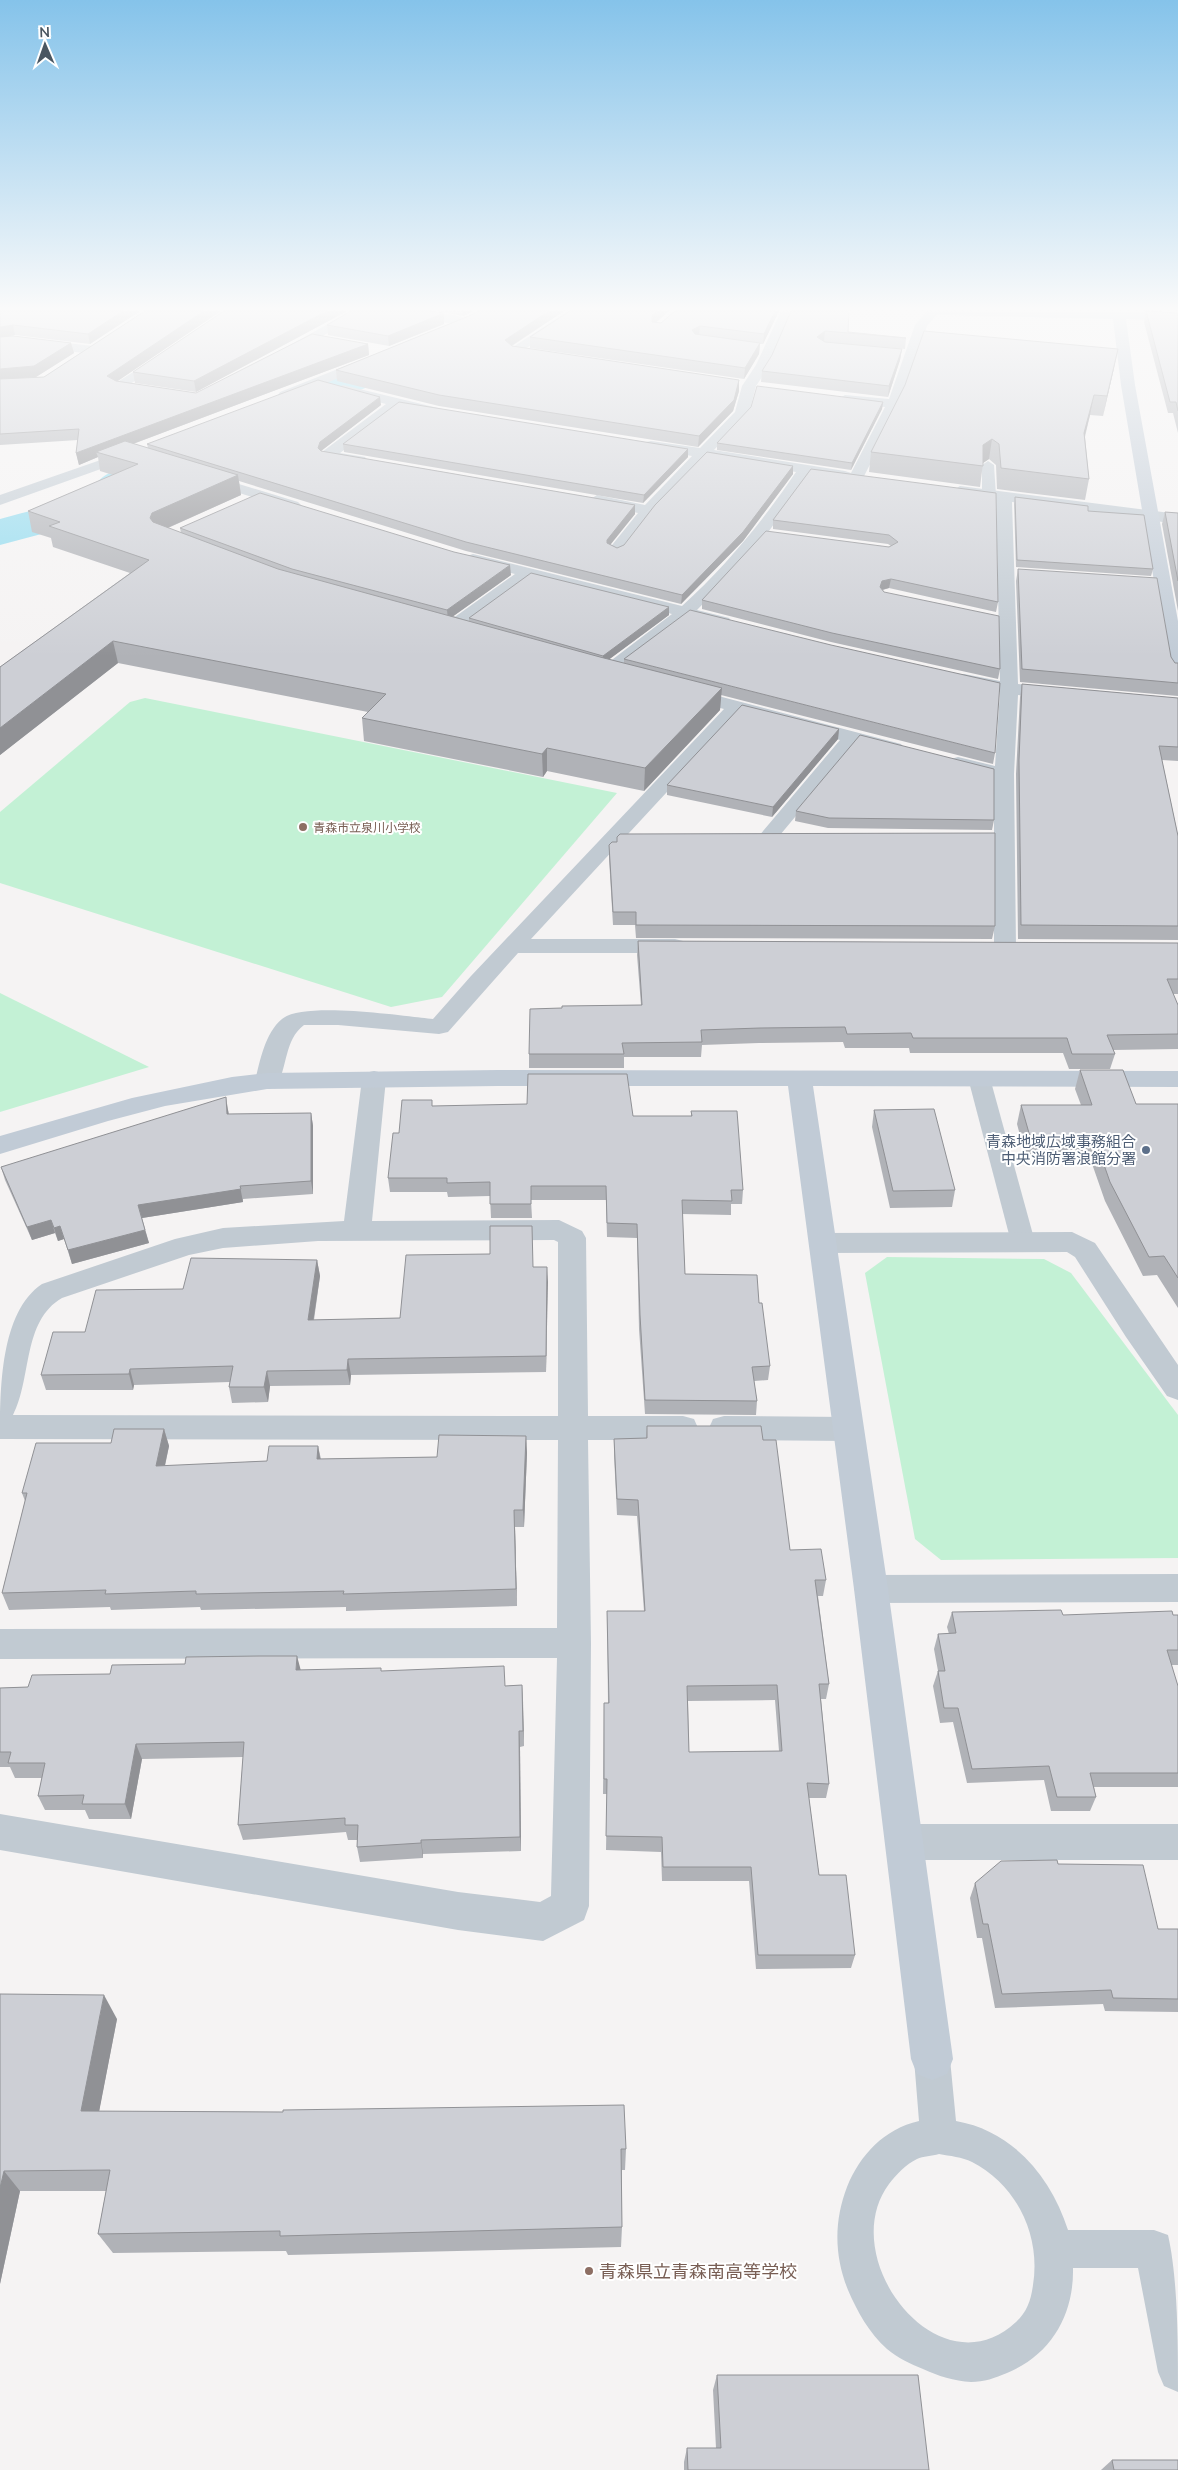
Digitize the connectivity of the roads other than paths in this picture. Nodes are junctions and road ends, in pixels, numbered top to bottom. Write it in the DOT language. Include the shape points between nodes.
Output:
graph roads {
  1 [pos="365,426"];
  2 [pos="729,426"];
  3 [pos="883,426"];
  4 [pos="1136,426"];
  5 [pos="635,442"];
  6 [pos="147,453"];
  7 [pos="703,453"];
  8 [pos="375,463"];
  9 [pos="988,465"];
  10 [pos="805,470"];
  11 [pos="185,471"];
  12 [pos="857,477"];
  13 [pos="876,480"];
  14 [pos="942,489"];
  15 [pos="259,495"];
  16 [pos="997,497"];
  17 [pos="585,498"];
  18 [pos="0,500"];
  19 [pos="233,506"];
  20 [pos="306,509"];
  21 [pos="648,510"];
  22 [pos="1152,515"];
  23 [pos="1178,519"];
  24 [pos="759,533"];
  25 [pos="777,536"];
  26 [pos="616,550"];
  27 [pos="461,556"];
  28 [pos="529,572"];
  29 [pos="1006,574"];
  30 [pos="1025,575"];
  31 [pos="1144,582"];
  32 [pos="1163,584"];
  33 [pos="685,612"];
  34 [pos="1173,613"];
  35 [pos="989,617"];
  36 [pos="1007,621"];
  37 [pos="432,622"];
  38 [pos="743,627"];
  39 [pos="451,628"];
  40 [pos="469,633"];
  41 [pos="588,668"];
  42 [pos="1178,670"];
  43 [pos="606,673"];
  44 [pos="943,674"];
  45 [pos="625,678"];
  46 [pos="1009,689"];
  47 [pos="671,690"];
  48 [pos="1075,695"];
  49 [pos="736,707"];
  50 [pos="852,737"];
  51 [pos="917,753"];
  52 [pos="936,758"];
  53 [pos="1004,774"];
  54 [pos="615,835"];
  55 [pos="644,836"];
  56 [pos="798,837"];
  57 [pos="512,946"];
  58 [pos="699,946"];
  59 [pos="1005,948"];
  60 [pos="799,1078"];
  61 [pos="979,1078"];
  62 [pos="1178,1078"];
  63 [pos="374,1079"];
  64 [pos="267,1081"];
  65 [pos="0,1145"];
  66 [pos="357,1230"];
  67 [pos="1023,1242"];
  68 [pos="823,1243"];
  69 [pos="1178,1388"];
  70 [pos="0,1410"];
  71 [pos="0,1427"];
  72 [pos="574,1427"];
  73 [pos="848,1429"];
  74 [pos="1178,1588"];
  75 [pos="871,1589"];
  76 [pos="574,1643"];
  77 [pos="0,1644"];
  78 [pos="0,1832"];
  79 [pos="905,1842"];
  80 [pos="1178,1842"];
  81 [pos="932,2059"];
  82 [pos="939,2136"];
  83 [pos="1054,2249"];
  84 [pos="1178,2372"];
  1 -- 8 [label="street" via="327,455"];
  2 -- 7 [label="street"];
  3 -- 12 [label="street"];
  4 -- 22 [label="street"];
  5 -- 7 [label="street"];
  6 -- 18 [label="street" via="130,454"];
  7 -- 10 [label="street"];
  7 -- 21 [label="street"];
  9 -- 16 [label="lane"];
  10 -- 12 [label="street"];
  10 -- 24 [label="street"];
  11 -- 15 [label="street"];
  12 -- 13 [label="street"];
  14 -- 16 [label="street"];
  15 -- 19 [label="street"];
  15 -- 20 [label="street"];
  16 -- 22 [label="street"];
  16 -- 29 [label="street"];
  17 -- 21 [label="street"];
  21 -- 26 [label="street"];
  22 -- 23 [label="street"];
  22 -- 32 [label="street"];
  24 -- 25 [label="lane"];
  24 -- 33 [label="street"];
  27 -- 28 [label="street"];
  28 -- 33 [label="street"];
  28 -- 39 [label="street"];
  29 -- 30 [label="street"];
  29 -- 36 [label="street"];
  31 -- 32 [label="street"];
  32 -- 34 [label="street"];
  33 -- 38 [label="street"];
  33 -- 43 [label="street"];
  34 -- 42 [label="street"];
  35 -- 36 [label="street"];
  36 -- 46 [label="street"];
  37 -- 39 [label="street"];
  39 -- 40 [label="street"];
  41 -- 43 [label="street"];
  43 -- 45 [label="street"];
  44 -- 46 [label="street"];
  46 -- 48 [label="street"];
  46 -- 53 [label="street"];
  47 -- 49 [label="street"];
  49 -- 50 [label="street"];
  49 -- 54 [label="street"];
  50 -- 51 [label="street"];
  50 -- 56 [label="street" via="759,837"];
  52 -- 53 [label="street"];
  53 -- 59 [label="street" via="996,838"];
  54 -- 55 [label="street"];
  54 -- 57 [label="street"];
  57 -- 58 [label="street"];
  57 -- 64 [label="street" via="439,1027 338,1018 299,1018 282,1034"];
  60 -- 61 [label="street"];
  60 -- 63 [label="street"];
  60 -- 68 [label="street"];
  61 -- 62 [label="street"];
  61 -- 67 [label="lane"];
  63 -- 64 [label="street"];
  63 -- 66 [label="street"];
  64 -- 65 [label="street" via="158,1098"];
  66 -- 70 [label="street" via="223,1238 176,1249 52,1291 33,1306 23,1329"];
  66 -- 72 [label="street" via="559,1230 572,1238"];
  67 -- 68 [label="street"];
  67 -- 69 [label="street" via="1072,1242 1085,1250"];
  68 -- 73 [label="street"];
  71 -- 72 [label="street"];
  72 -- 73 [label="street"];
  72 -- 76 [label="street"];
  73 -- 75 [label="street"];
  74 -- 75 [label="street"];
  75 -- 79 [label="street"];
  76 -- 77 [label="street"];
  76 -- 78 [label="street" via="570,1906 543,1922 458,1911"];
  79 -- 80 [label="street"];
  79 -- 81 [label="street"];
  81 -- 82 [label="lane"];
  82 -- 83 [label="lane" via="970,2142 1000,2158 1026,2183 1045,2214"];
  82 -- 83 [label="lane" via="908,2143 882,2160 864,2188 854,2222 857,2260 871,2297 895,2330 935,2355 962,2362 995,2360 1023,2344 1044,2318 1054,2286"];
  83 -- 84 [label="lane" via="1154,2249"];
}
